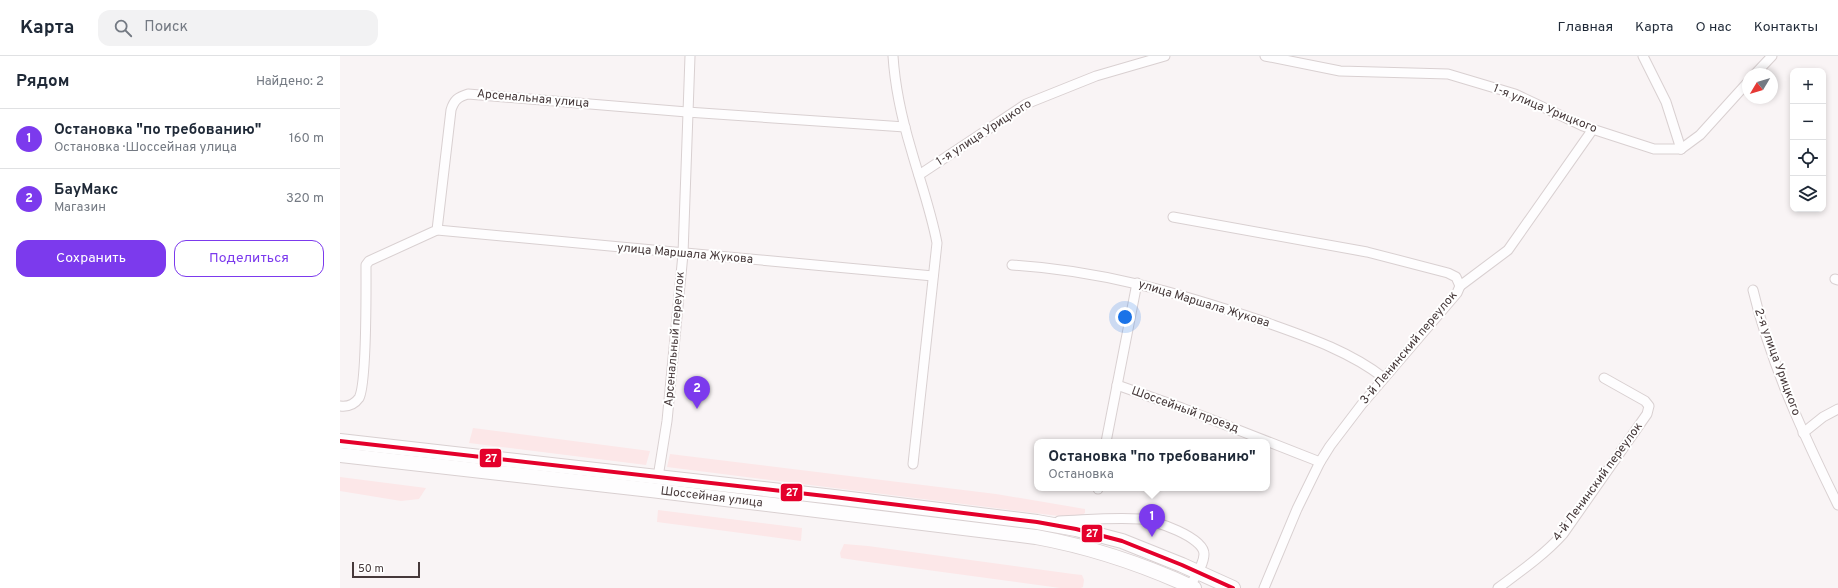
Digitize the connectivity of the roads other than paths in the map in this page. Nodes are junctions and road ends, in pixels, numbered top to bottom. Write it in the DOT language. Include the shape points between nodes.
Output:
graph roads {
  1 [pos="690,56"];
  2 [pos="893,56"];
  3 [pos="1165,56"];
  4 [pos="1265,56"];
  5 [pos="1643,56"];
  6 [pos="1772,56"];
  7 [pos="1761,68"];
  8 [pos="1742,89"];
  9 [pos="687,112"];
  10 [pos="906,128"];
  11 [pos="1593,129"];
  12 [pos="1681,148"];
  13 [pos="919,175"];
  14 [pos="1173,217"];
  15 [pos="437,230"];
  16 [pos="683,254"];
  17 [pos="1012,265"];
  18 [pos="933,276"];
  19 [pos="1136,283"];
  20 [pos="1460,286"];
  21 [pos="1752,290"];
  22 [pos="1384,378"];
  23 [pos="1604,378"];
  24 [pos="1117,385"];
  25 [pos="340,406"];
  26 [pos="1838,409"];
  27 [pos="1803,433"];
  28 [pos="1107,439"];
  29 [pos="1261,439"];
  30 [pos="340,441"];
  31 [pos="1270,442"];
  32 [pos="340,455"];
  33 [pos="1320,462"];
  34 [pos="913,464"];
  35 [pos="658,477"];
  36 [pos="1838,505"];
  37 [pos="1037,522"];
  38 [pos="1197,572"];
  39 [pos="1191,587"];
  40 [pos="1233,588"];
  41 [pos="1264,588"];
  42 [pos="1498,588"];
  1 -- 9 [label="street, Арсенальный переулок"];
  2 -- 10 [label="street" via="898,95"];
  3 -- 13 [label="street, 1-я улица Урицкого" via="1096,76 1026,104"];
  4 -- 11 [label="street, 1-я улица Урицкого" via="1340,71 1448,74 1515,94"];
  5 -- 12 [label="street" via="1666,102"];
  6 -- 7 [label="street"];
  8 -- 12 [label="street" via="1700,135"];
  9 -- 10 [label="street, Арсенальная улица"];
  9 -- 15 [label="street, Арсенальная улица" via="468,94 459,97 451,110"];
  9 -- 16 [label="street, Арсенальный переулок" via="687,186"];
  10 -- 13 [label="street"];
  11 -- 12 [label="street, 1-я улица Урицкого" via="1654,149"];
  11 -- 20 [label="street" via="1508,250"];
  13 -- 18 [label="street" via="933,219 937,243"];
  14 -- 20 [label="street, 3-й Ленинский переулок" via="1366,252 1448,273 1456,277"];
  15 -- 16 [label="street, улица Маршала Жукова"];
  15 -- 25 [label="street" via="369,261 366,265 364,367 361,392 354,403"];
  16 -- 18 [label="street, улица Маршала Жукова"];
  16 -- 35 [label="street, Арсенальный переулок" via="667,421"];
  17 -- 19 [label="street, улица Маршала Жукова" via="1074,270"];
  18 -- 34 [label="street"];
  19 -- 22 [label="street, улица Маршала Жукова" via="1230,310 1315,339 1364,363"];
  19 -- 24 [label="street"];
  20 -- 22 [label="street, 3-й Ленинский переулок" via="1457,293"];
  21 -- 27 [label="street, 2-я улица Урицкого" via="1762,327"];
  22 -- 33 [label="street, 3-й Ленинский переулок"];
  23 -- 42 [label="street, 4-й Ленинский переулок" via="1645,401 1649,406 1647,414 1563,534 1539,558"];
  24 -- 28 [label="street"];
  24 -- 29 [label="street, Шоссейный проезд"];
  26 -- 27 [label="street, 2-я улица Урицкого"];
  27 -- 36 [label="street, 2-я улица Урицкого"];
  30 -- 35 [label="main road, Шоссейная улица"];
  31 -- 33 [label="street, Шоссейный проезд"];
  32 -- 39 [label="main road, Шоссейная улица" via="1036,537 1113,555"];
  33 -- 41 [label="street, 3-й Ленинский переулок"];
  35 -- 37 [label="main road, Шоссейная улица"];
  37 -- 38 [label="main road, Шоссейная улица" via="1122,541"];
  37 -- 38 [label="street" via="1131,519 1150,522 1188,536 1200,544 1204,553"];
  38 -- 39 [label="street"];
  38 -- 40 [label="main road, Шоссейная улица"];
}
